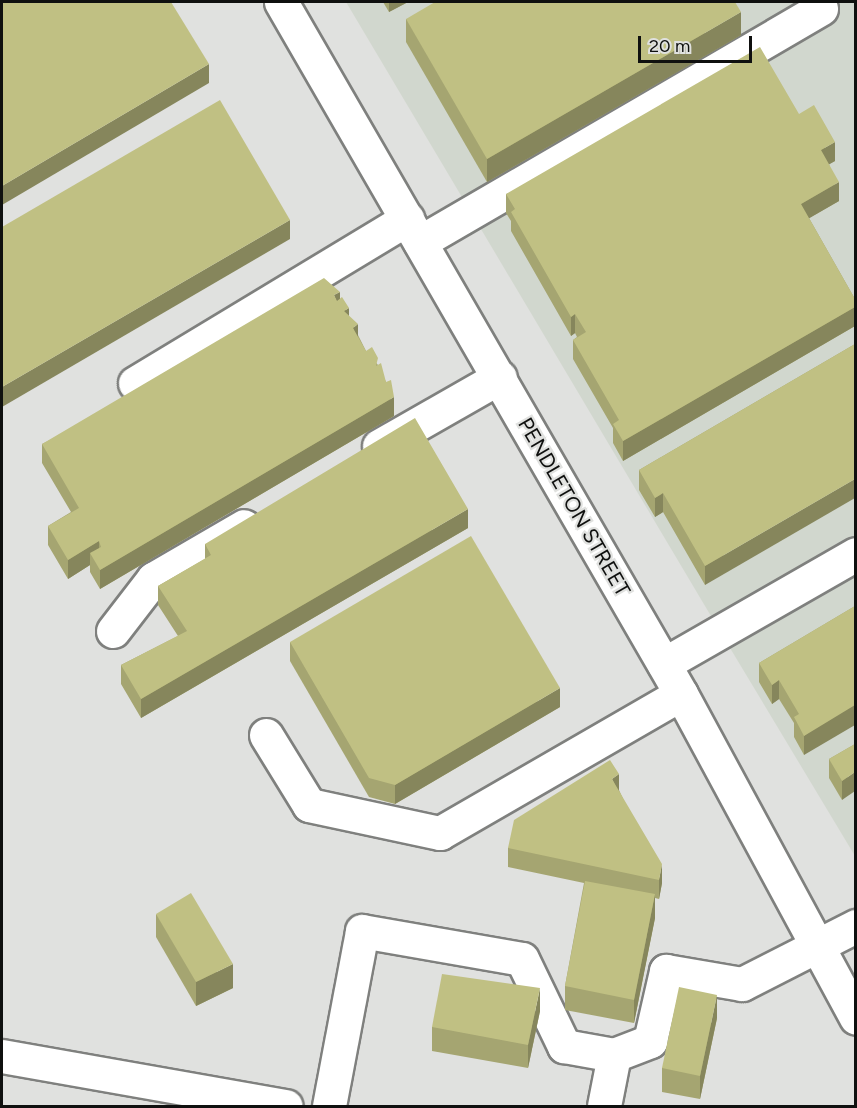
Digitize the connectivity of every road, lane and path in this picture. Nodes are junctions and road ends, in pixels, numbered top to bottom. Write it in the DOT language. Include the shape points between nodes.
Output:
graph roads {
  1 [pos="281,2"];
  2 [pos="821,9"];
  3 [pos="413,230"];
  4 [pos="500,377"];
  5 [pos="135,383"];
  6 [pos="355,460"];
  7 [pos="274,507"];
  8 [pos="855,554"];
  9 [pos="113,631"];
  10 [pos="664,664"];
  11 [pos="681,694"];
  12 [pos="266,735"];
  13 [pos="855,926"];
  14 [pos="814,946"];
  15 [pos="855,1018"];
  16 [pos="614,1055"];
  17 [pos="2,1056"];
  18 [pos="286,1107"];
  19 [pos="329,1107"];
  20 [pos="604,1107"];
  1 -- 3 [label="street, PENDLETON STREET"];
  2 -- 3 [label="street"];
  3 -- 4 [label="street, PENDLETON STREET"];
  3 -- 5 [label="street"];
  4 -- 6 [label="street"];
  4 -- 10 [label="street, PENDLETON STREET"];
  7 -- 9 [label="street" via="153,579"];
  8 -- 10 [label="street"];
  10 -- 11 [label="street, PENDLETON STREET"];
  11 -- 12 [label="street" via="440,833 309,805"];
  11 -- 14 [label="street, PENDLETON STREET"];
  13 -- 14 [label="street"];
  14 -- 15 [label="street, PENDLETON STREET"];
  14 -- 16 [label="street" via="742,984 666,971 650,1041"];
  16 -- 19 [label="street" via="564,1046 522,959 362,931"];
  16 -- 20 [label="street"];
  17 -- 18 [label="street"];
}
